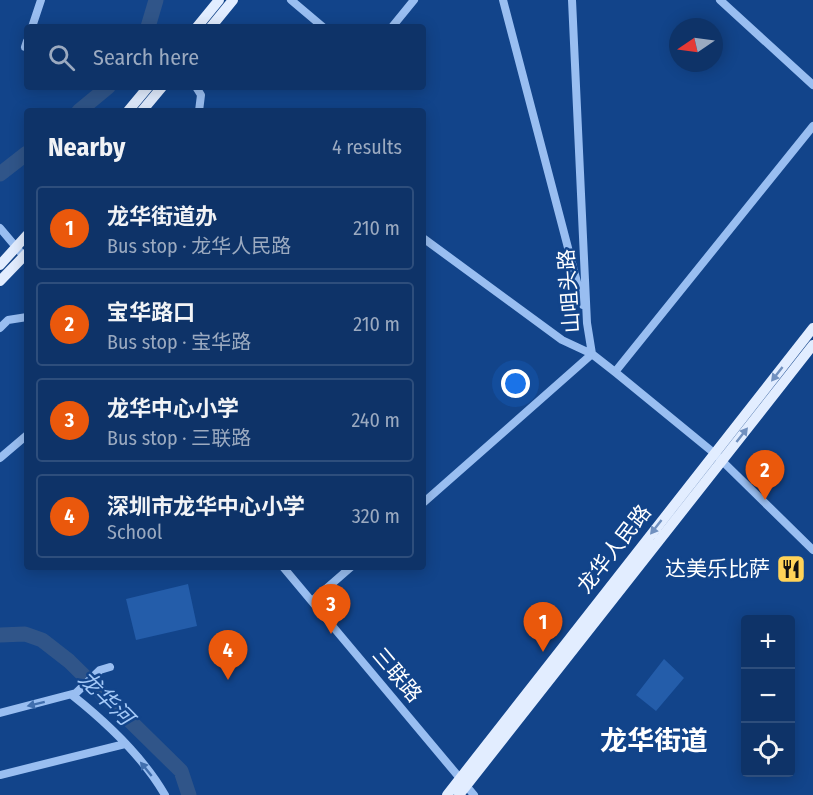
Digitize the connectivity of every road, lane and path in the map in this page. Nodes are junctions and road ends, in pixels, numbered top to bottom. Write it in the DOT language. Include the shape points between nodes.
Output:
graph roads {
  1 [pos="41,0"];
  2 [pos="219,0"];
  3 [pos="232,0"];
  4 [pos="291,0"];
  5 [pos="414,0"];
  6 [pos="503,0"];
  7 [pos="572,0"];
  8 [pos="720,0"];
  9 [pos="33,24"];
  10 [pos="199,24"];
  11 [pos="213,24"];
  12 [pos="319,24"];
  13 [pos="394,24"];
  14 [pos="813,85"];
  15 [pos="146,90"];
  16 [pos="160,90"];
  17 [pos="198,90"];
  18 [pos="130,108"];
  19 [pos="144,108"];
  20 [pos="199,108"];
  21 [pos="813,126"];
  22 [pos="0,228"];
  23 [pos="426,240"];
  24 [pos="24,254"];
  25 [pos="0,265"];
  26 [pos="0,281"];
  27 [pos="24,317"];
  28 [pos="587,322"];
  29 [pos="0,328"];
  30 [pos="813,328"];
  31 [pos="813,345"];
  32 [pos="592,354"];
  33 [pos="615,372"];
  34 [pos="24,438"];
  35 [pos="718,457"];
  36 [pos="0,458"];
  37 [pos="426,500"];
  38 [pos="813,550"];
  39 [pos="286,570"];
  40 [pos="348,570"];
  41 [pos="312,601"];
  42 [pos="110,667"];
  43 [pos="72,695"];
  44 [pos="0,713"];
  45 [pos="125,744"];
  46 [pos="0,775"];
  47 [pos="462,786"];
  48 [pos="165,795"];
  49 [pos="447,795"];
  50 [pos="474,795"];
  1 -- 9 [label="street"];
  2 -- 10 [label="main road"];
  3 -- 11 [label="main road"];
  4 -- 12 [label="street"];
  5 -- 13 [label="street"];
  6 -- 28 [label="street"];
  7 -- 28 [label="street, 山咀头路"];
  8 -- 14 [label="street"];
  15 -- 18 [label="main road"];
  16 -- 19 [label="main road"];
  17 -- 20 [label="street"];
  21 -- 33 [label="street"];
  22 -- 24 [label="street"];
  23 -- 32 [label="street" via="562,340"];
  24 -- 25 [label="main road"];
  24 -- 26 [label="main road"];
  27 -- 29 [label="street" via="8,320"];
  28 -- 32 [label="street, 山咀头路"];
  30 -- 35 [label="main road, 龙华人民路, one-way"];
  35 -- 31 [label="main road, 龙华人民路, one-way"];
  32 -- 33 [label="street"];
  32 -- 37 [label="street, 山咀头路"];
  33 -- 35 [label="street"];
  34 -- 36 [label="street"];
  35 -- 38 [label="street"];
  35 -- 47 [label="main road, 龙华人民路"];
  39 -- 41 [label="street, 三联路"];
  40 -- 41 [label="street"];
  41 -- 47 [label="street, 三联路"];
  42 -- 43 [label="street"];
  43 -- 44 [label="street, one-way"];
  43 -- 45 [label="street"];
  45 -- 46 [label="street"];
  48 -- 45 [label="street, one-way"];
  47 -- 49 [label="main road, 龙华人民路"];
  47 -- 50 [label="street, 三联路"];
}
